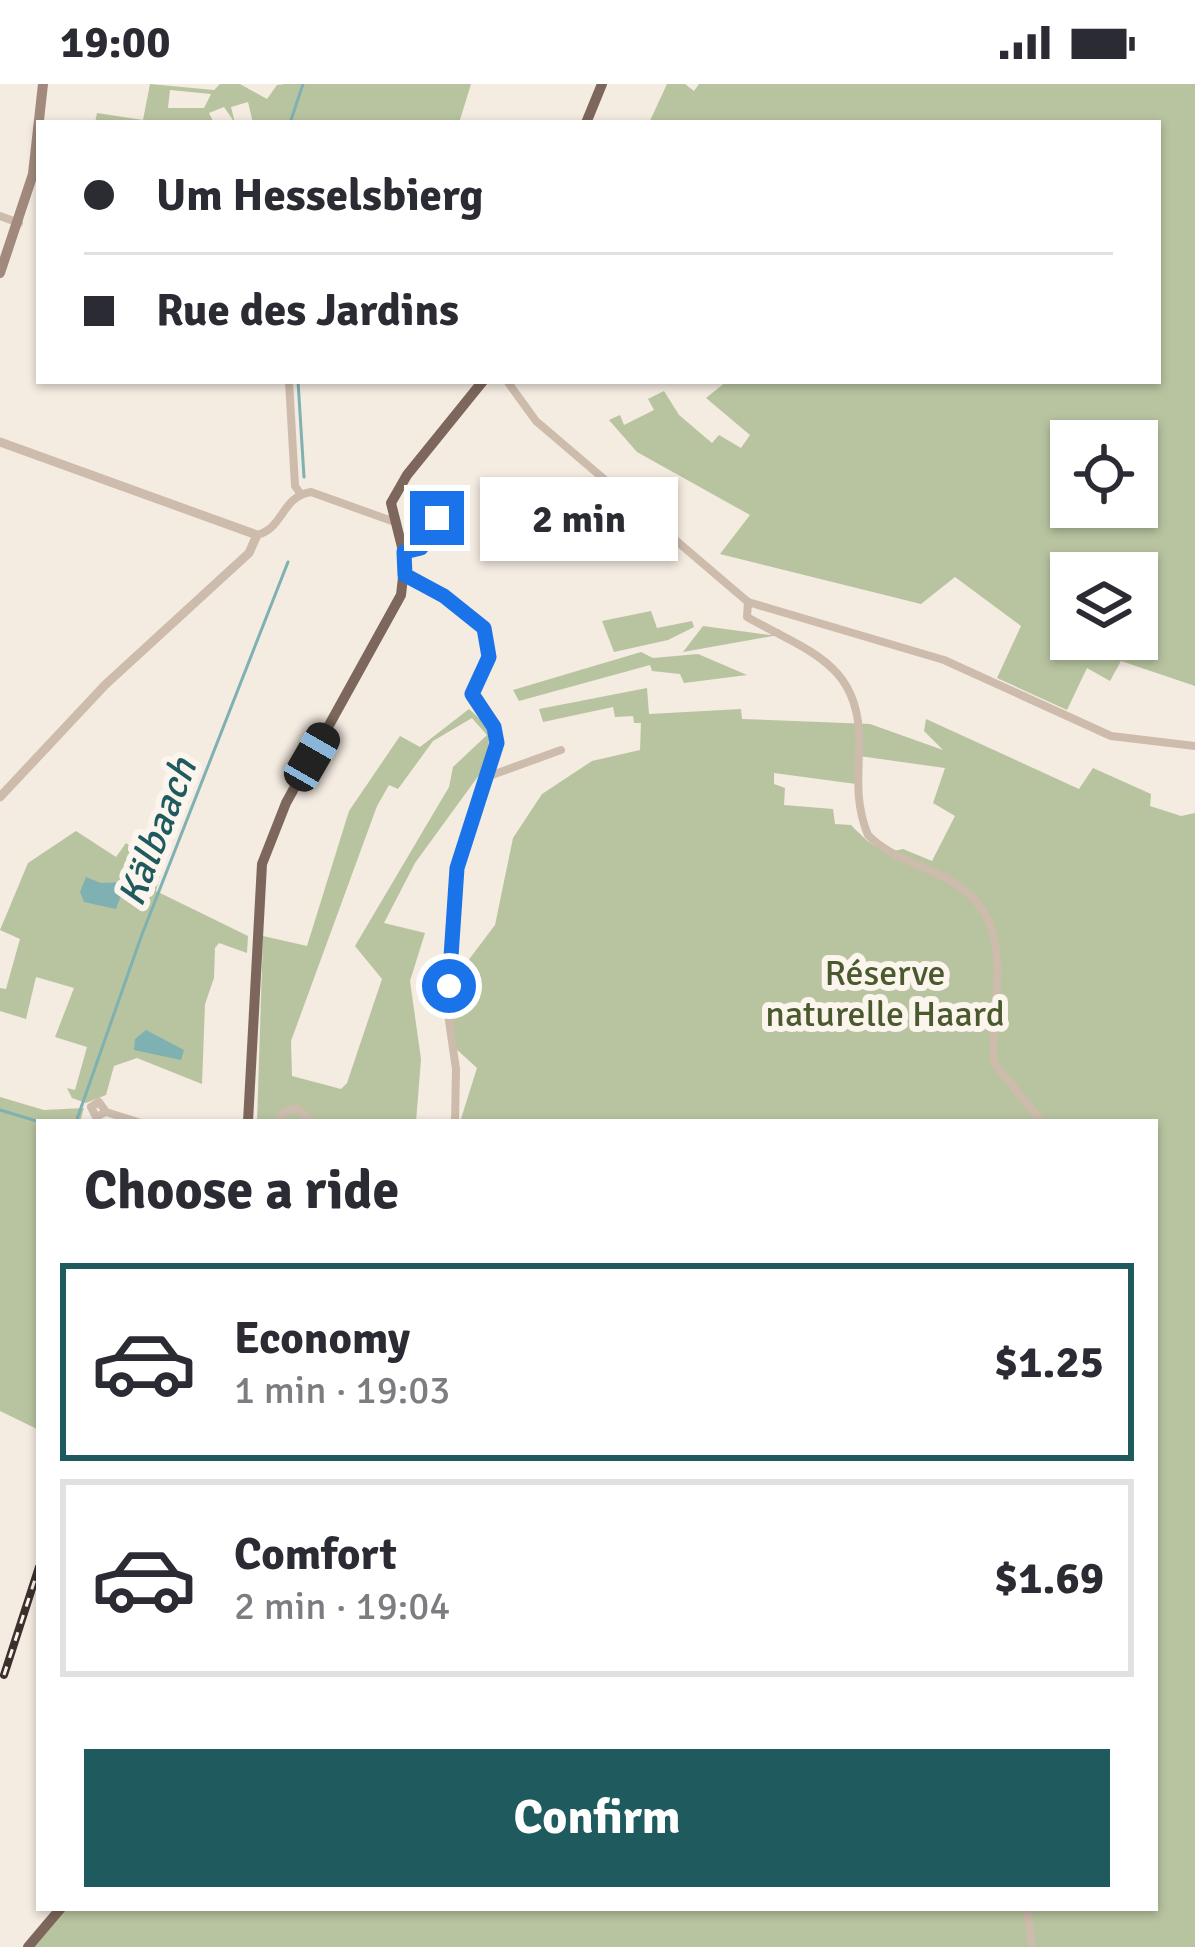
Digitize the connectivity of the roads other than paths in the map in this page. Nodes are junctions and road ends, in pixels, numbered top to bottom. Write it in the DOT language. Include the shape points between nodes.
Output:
graph roads {
  1 [pos="43,84"];
  2 [pos="602,84"];
  3 [pos="40,120"];
  4 [pos="587,120"];
  5 [pos="36,160"];
  6 [pos="0,215"];
  7 [pos="20,223"];
  8 [pos="0,273"];
  9 [pos="289,384"];
  10 [pos="481,384"];
  11 [pos="509,384"];
  12 [pos="0,442"];
  13 [pos="300,494"];
  14 [pos="437,518"];
  15 [pos="392,521"];
  16 [pos="257,535"];
  17 [pos="404,552"];
  18 [pos="405,575"];
  19 [pos="748,602"];
  20 [pos="1195,746"];
  21 [pos="561,750"];
  22 [pos="491,776"];
  23 [pos="0,797"];
  24 [pos="106,1112"];
  25 [pos="128,1119"];
  26 [pos="248,1119"];
  27 [pos="280,1119"];
  28 [pos="309,1119"];
  29 [pos="455,1119"];
  30 [pos="1040,1119"];
  31 [pos="58,1911"];
  32 [pos="1027,1911"];
  33 [pos="28,1947"];
  34 [pos="1032,1947"];
  1 -- 3 [label="main road"];
  2 -- 4 [label="main road"];
  5 -- 7 [label="main road"];
  6 -- 7 [label="street"];
  7 -- 8 [label="main road"];
  9 -- 13 [label="street"];
  10 -- 15 [label="main road" via="407,475 391,503"];
  11 -- 19 [label="street" via="536,422"];
  12 -- 16 [label="street"];
  13 -- 15 [label="street" via="327,495"];
  13 -- 16 [label="street" via="272,529"];
  14 -- 17 [label="street" via="421,548"];
  15 -- 17 [label="main road"];
  16 -- 23 [label="street" via="249,553 105,685"];
  17 -- 18 [label="main road"];
  18 -- 22 [label="street" via="484,628 489,657 472,694 494,727"];
  18 -- 26 [label="main road" via="397,608 286,803 262,864"];
  19 -- 20 [label="street" via="944,660 1111,736"];
  19 -- 30 [label="street" via="747,617 778,629 845,680 859,724 857,801 868,835 966,891 991,924 1000,986 994,1063"];
  21 -- 22 [label="street"];
  22 -- 29 [label="street" via="456,880 448,1014"];
  24 -- 25 [label="street"];
  27 -- 28 [label="street" via="296,1108"];
  31 -- 33 [label="main road"];
  32 -- 34 [label="street"];
}
